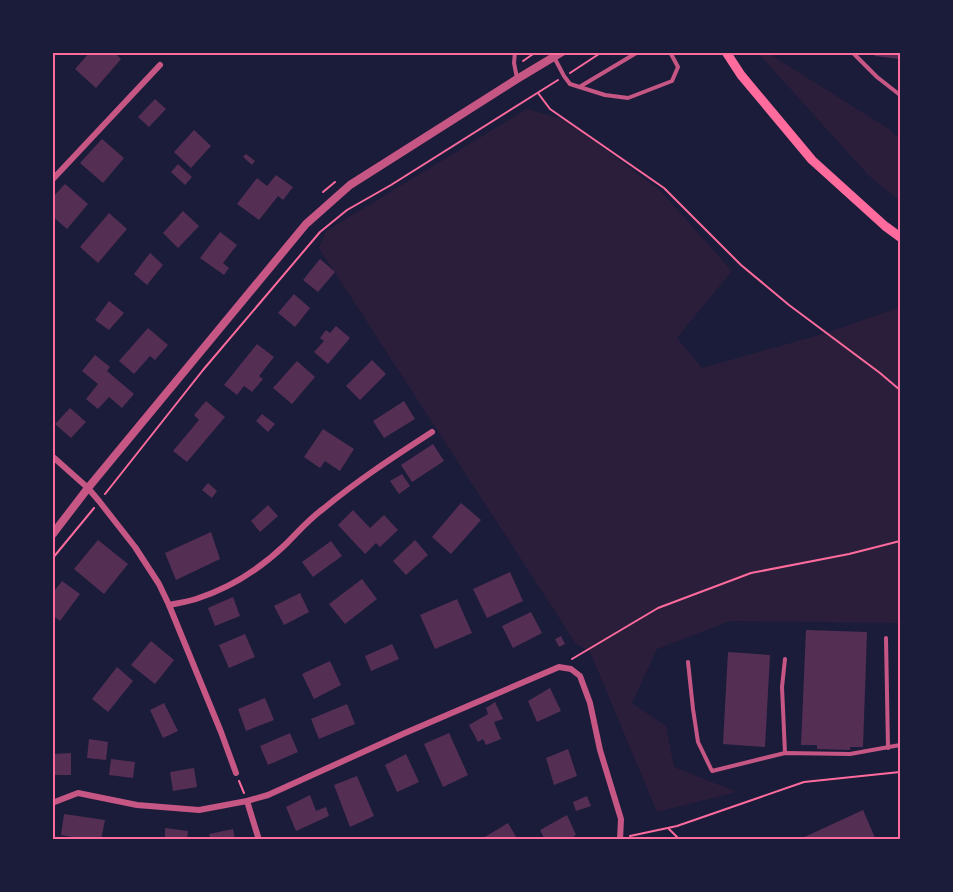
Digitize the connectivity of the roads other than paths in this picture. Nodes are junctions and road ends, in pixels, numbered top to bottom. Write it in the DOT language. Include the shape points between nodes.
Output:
graph roads {
  1 [pos="515,52"];
  2 [pos="638,52"];
  3 [pos="670,52"];
  4 [pos="726,52"];
  5 [pos="852,52"];
  6 [pos="558,55"];
  7 [pos="160,65"];
  8 [pos="517,79"];
  9 [pos="581,87"];
  10 [pos="900,95"];
  11 [pos="52,180"];
  12 [pos="900,237"];
  13 [pos="432,432"];
  14 [pos="52,456"];
  15 [pos="88,488"];
  16 [pos="52,535"];
  17 [pos="169,605"];
  18 [pos="886,638"];
  19 [pos="785,659"];
  20 [pos="688,662"];
  21 [pos="900,745"];
  22 [pos="888,748"];
  23 [pos="785,753"];
  24 [pos="236,773"];
  25 [pos="247,801"];
  26 [pos="52,803"];
  27 [pos="620,838"];
  28 [pos="260,840"];
  1 -- 8 [label="lane"];
  2 -- 9 [label="lane"];
  3 -- 9 [label="lane" via="678,67 672,81 628,98"];
  4 -- 12 [label="main road" via="812,160"];
  5 -- 10 [label="lane"];
  6 -- 8 [label="street"];
  6 -- 9 [label="lane" via="564,76 570,84"];
  7 -- 11 [label="street"];
  8 -- 15 [label="street" via="350,185 314,217"];
  13 -- 17 [label="street" via="342,493 250,574 195,599"];
  14 -- 15 [label="street"];
  15 -- 16 [label="street"];
  15 -- 17 [label="street" via="135,547"];
  17 -- 24 [label="street"];
  18 -- 22 [label="lane"];
  19 -- 23 [label="lane"];
  20 -- 23 [label="lane" via="698,742 711,771"];
  21 -- 22 [label="lane"];
  22 -- 23 [label="lane" via="850,754"];
  25 -- 26 [label="street" via="199,810 137,805 78,793"];
  25 -- 27 [label="street" via="559,667 580,676 590,703 621,819"];
  25 -- 28 [label="street"];
}
